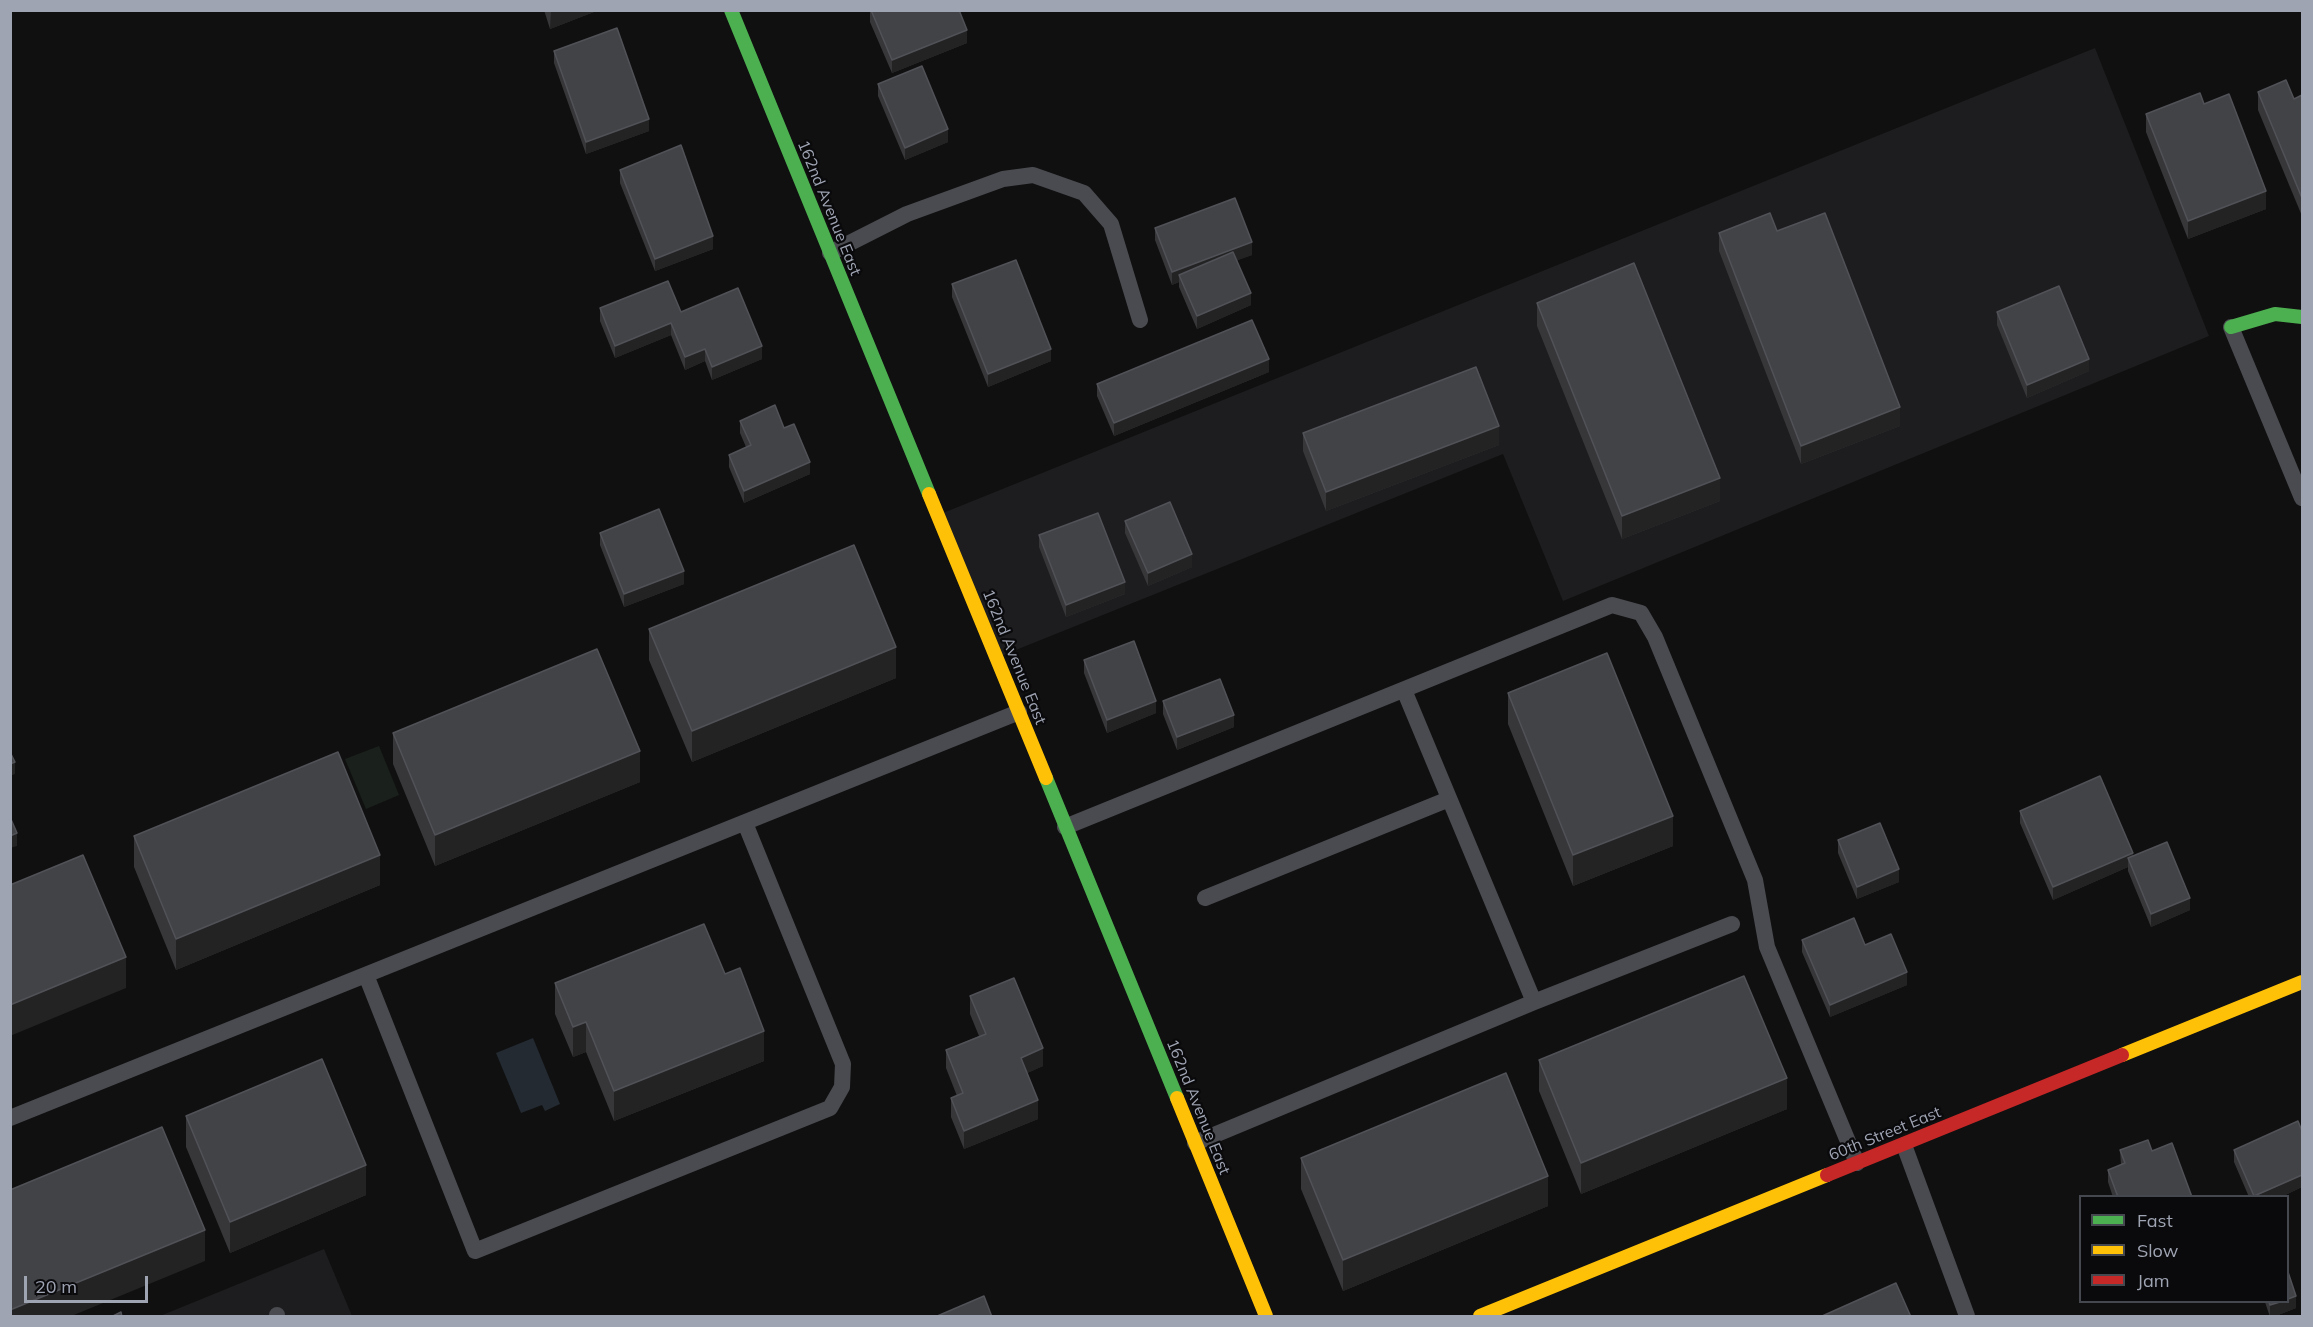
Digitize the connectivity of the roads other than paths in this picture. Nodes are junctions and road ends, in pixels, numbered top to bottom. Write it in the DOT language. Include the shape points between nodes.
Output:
graph roads {
  1 [pos="730,10"];
  2 [pos="830,253"];
  3 [pos="2302,317"];
  4 [pos="1140,320"];
  5 [pos="2231,327"];
  6 [pos="2302,498"];
  7 [pos="1404,690"];
  8 [pos="1019,712"];
  9 [pos="1449,799"];
  10 [pos="745,823"];
  11 [pos="1065,827"];
  12 [pos="1205,898"];
  13 [pos="1732,924"];
  14 [pos="366,975"];
  15 [pos="2302,982"];
  16 [pos="1534,1002"];
  17 [pos="10,1118"];
  18 [pos="1195,1143"];
  19 [pos="1904,1145"];
  20 [pos="1857,1164"];
  21 [pos="1266,1317"];
  22 [pos="1480,1317"];
  23 [pos="1967,1317"];
  1 -- 2 [label="street, 162nd Avenue East"];
  2 -- 4 [label="lane" via="907,214 1002,179 1033,175 1084,193 1111,224"];
  2 -- 8 [label="street, 162nd Avenue East"];
  3 -- 5 [label="street" via="2275,315"];
  5 -- 6 [label="lane"];
  7 -- 9 [label="lane"];
  7 -- 11 [label="lane"];
  7 -- 20 [label="lane" via="1612,605 1641,613 1655,637 1755,880 1767,947"];
  8 -- 10 [label="lane"];
  8 -- 11 [label="street, 162nd Avenue East"];
  9 -- 12 [label="lane"];
  9 -- 16 [label="lane"];
  10 -- 14 [label="lane"];
  10 -- 14 [label="lane" via="843,1064 842,1087 830,1108 475,1251"];
  11 -- 18 [label="street, 162nd Avenue East"];
  13 -- 16 [label="lane"];
  14 -- 17 [label="lane"];
  15 -- 19 [label="street, 60th Street East"];
  16 -- 18 [label="lane"];
  18 -- 21 [label="street, 162nd Avenue East"];
  19 -- 20 [label="street, 60th Street East"];
  19 -- 23 [label="lane"];
  20 -- 22 [label="street, 60th Street East"];
}
